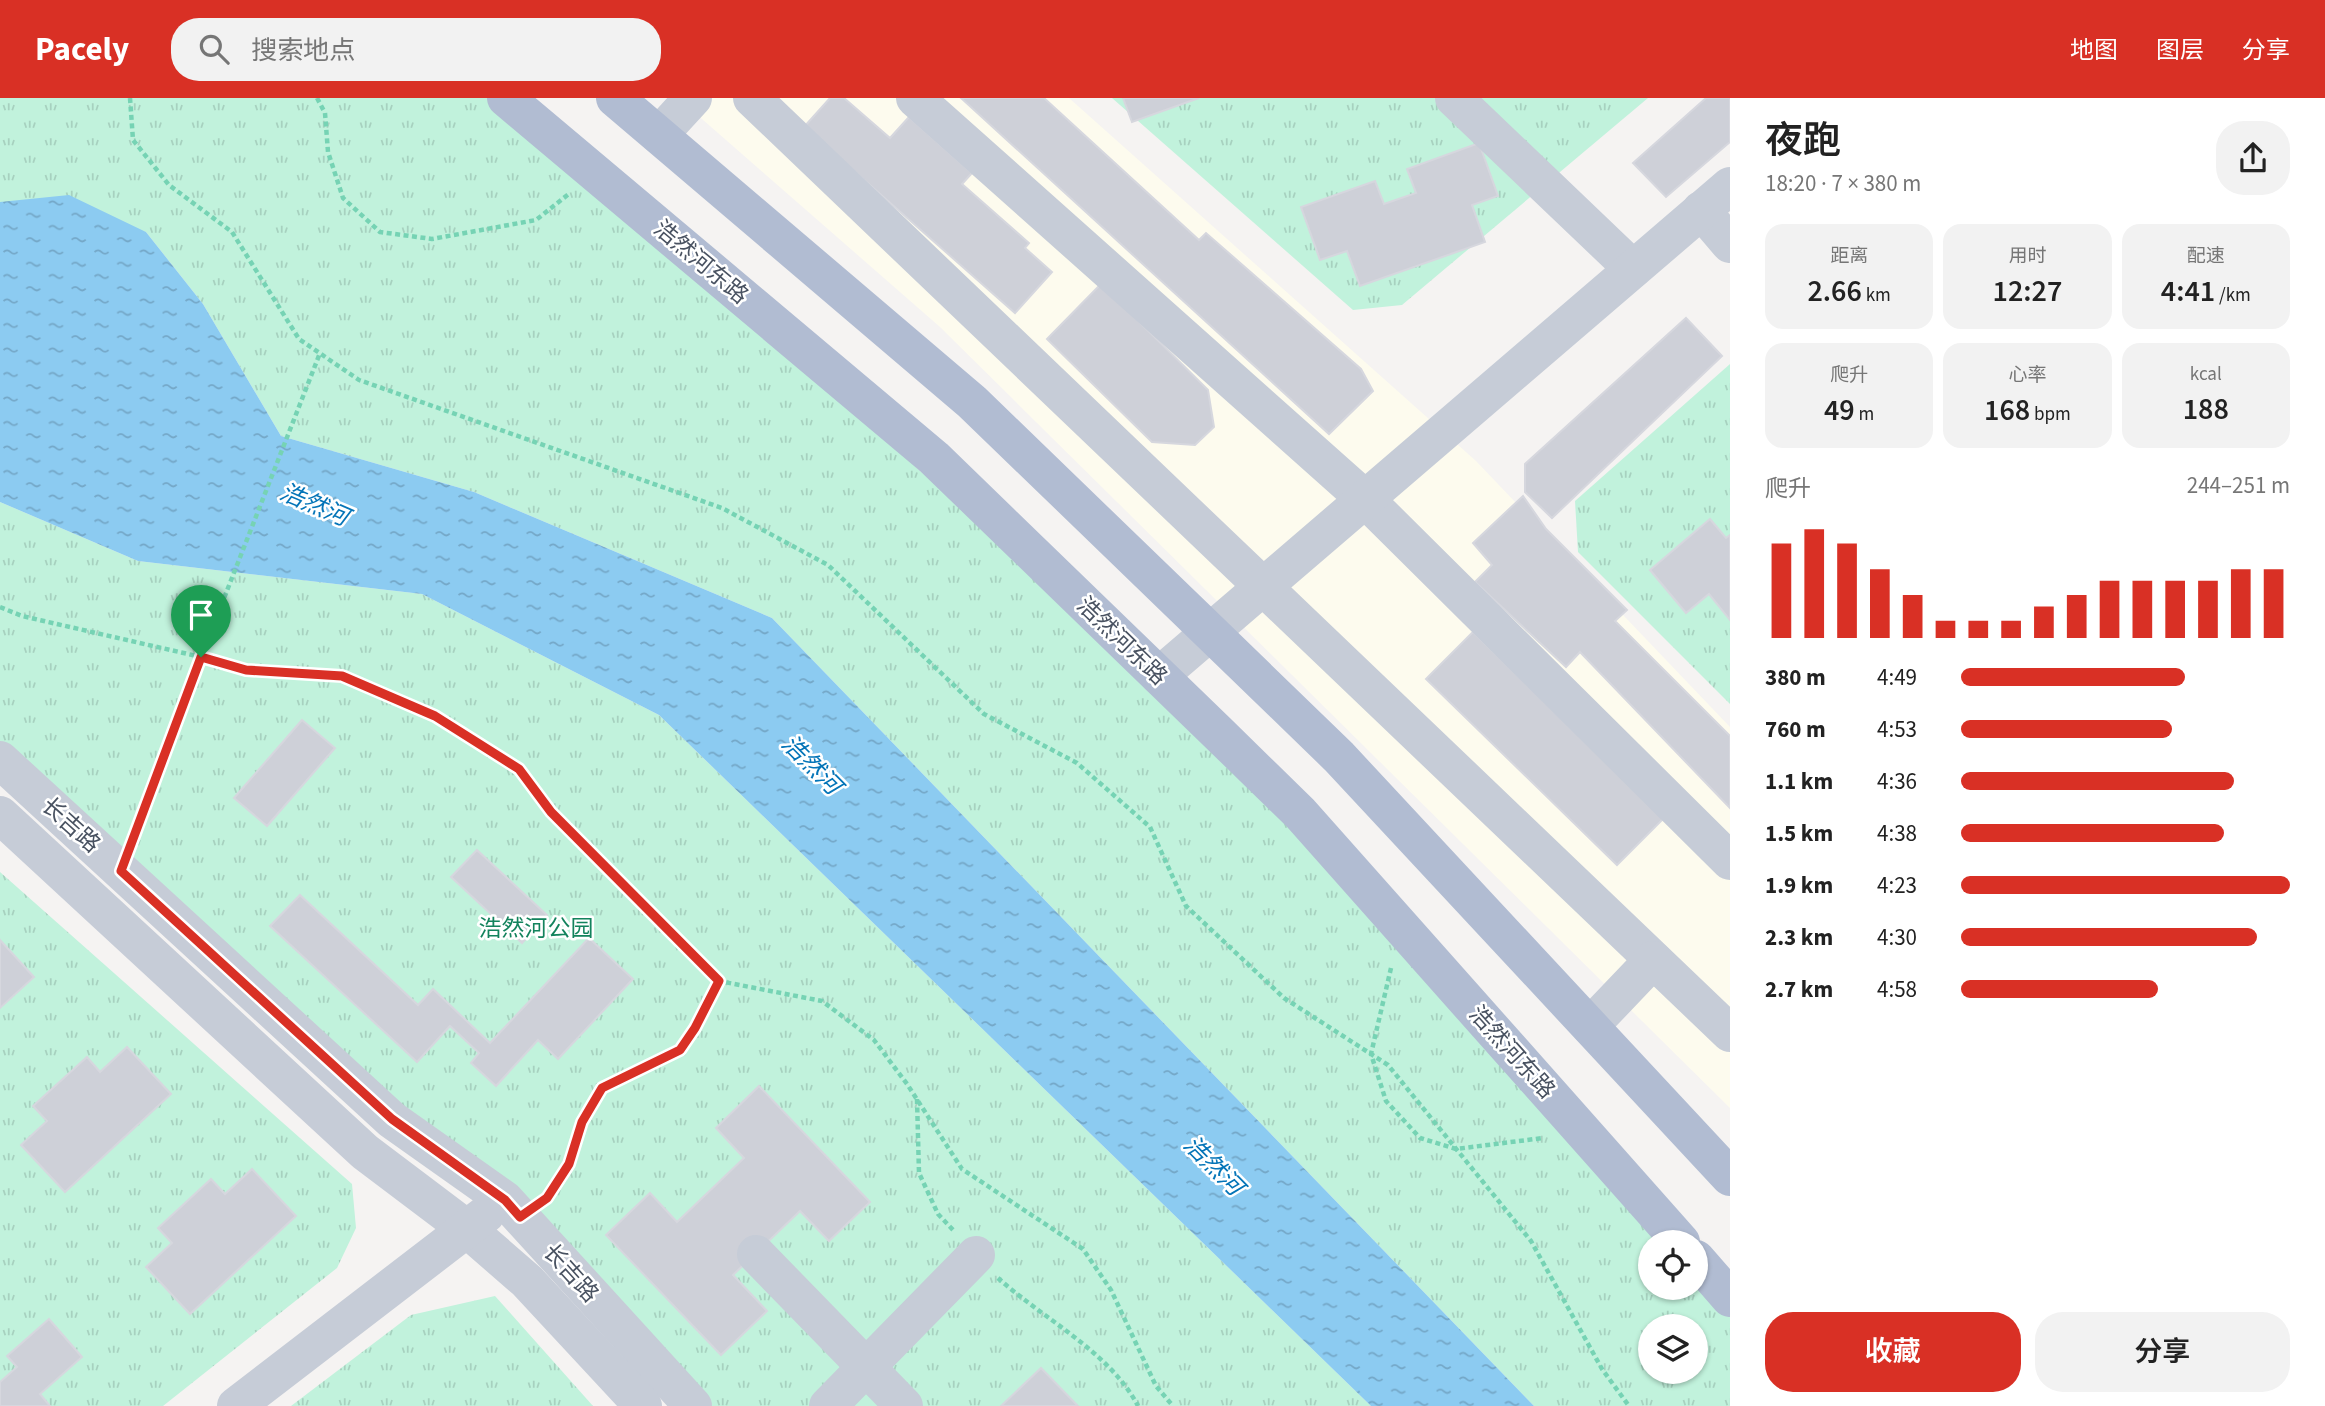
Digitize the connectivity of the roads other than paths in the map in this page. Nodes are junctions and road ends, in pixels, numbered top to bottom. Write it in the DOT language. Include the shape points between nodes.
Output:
graph roads {
  1 [pos="506,98"];
  2 [pos="615,98"];
  3 [pos="693,98"];
  4 [pos="752,98"];
  5 [pos="915,98"];
  6 [pos="1454,98"];
  7 [pos="659,135"];
  8 [pos="1730,186"];
  9 [pos="1701,210"];
  10 [pos="1730,244"];
  11 [pos="1633,270"];
  12 [pos="1365,499"];
  13 [pos="1263,586"];
  14 [pos="1210,632"];
  15 [pos="1159,676"];
  16 [pos="0,760"];
  17 [pos="0,815"];
  18 [pos="1730,861"];
  19 [pos="1653,960"];
  20 [pos="1590,1026"];
  21 [pos="1730,1033"];
  22 [pos="1730,1177"];
  23 [pos="513,1209"];
  24 [pos="467,1229"];
  25 [pos="1670,1230"];
  26 [pos="756,1254"];
  27 [pos="976,1255"];
  28 [pos="1708,1273"];
  29 [pos="1730,1298"];
  30 [pos="867,1367"];
  31 [pos="236,1406"];
  32 [pos="643,1406"];
  33 [pos="693,1406"];
  34 [pos="828,1406"];
  35 [pos="904,1406"];
  1 -- 15 [label="main road, 浩然河东路" via="934,458"];
  2 -- 7 [label="main road"];
  3 -- 7 [label="street"];
  4 -- 13 [label="street"];
  5 -- 12 [label="street"];
  6 -- 11 [label="street"];
  7 -- 14 [label="main road" via="972,402"];
  8 -- 9 [label="street"];
  9 -- 10 [label="street"];
  9 -- 11 [label="street"];
  11 -- 12 [label="street"];
  12 -- 13 [label="street"];
  12 -- 18 [label="street"];
  13 -- 14 [label="street"];
  13 -- 19 [label="street"];
  14 -- 15 [label="street"];
  14 -- 20 [label="main road" via="1339,757"];
  15 -- 25 [label="main road, 浩然河东路" via="1300,813"];
  16 -- 23 [label="street, 长吉路" via="392,1119"];
  17 -- 24 [label="street, 长吉路" via="365,1152"];
  19 -- 20 [label="street"];
  19 -- 21 [label="street"];
  20 -- 22 [label="main road"];
  23 -- 24 [label="street"];
  23 -- 33 [label="street, 长吉路"];
  24 -- 31 [label="street"];
  24 -- 32 [label="street, 长吉路" via="527,1281"];
  26 -- 30 [label="street"];
  27 -- 30 [label="street"];
  28 -- 29 [label="main road"];
  30 -- 34 [label="street"];
  30 -- 35 [label="street"];
}
